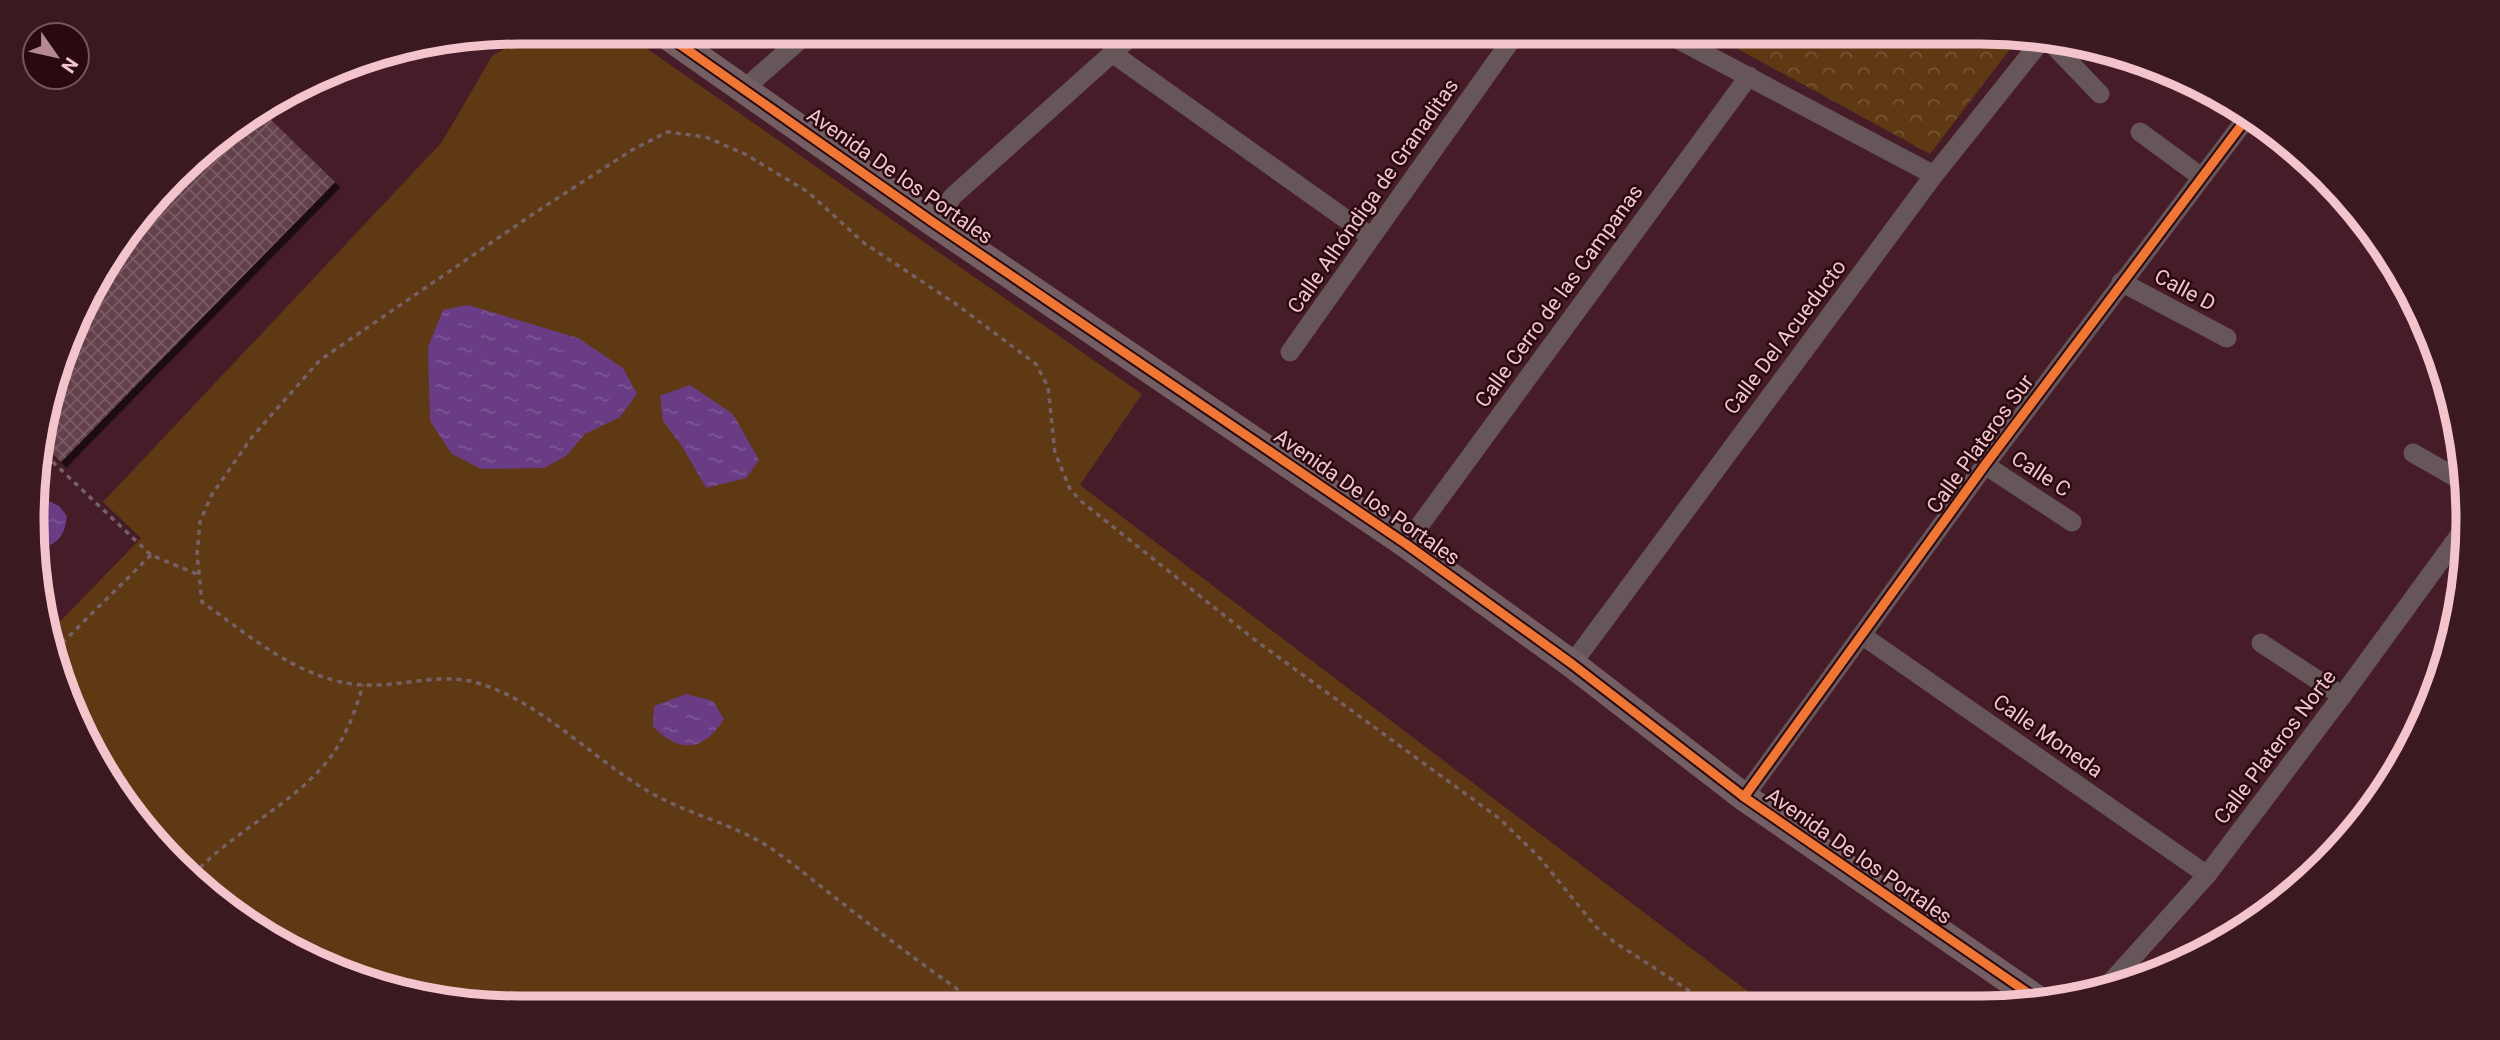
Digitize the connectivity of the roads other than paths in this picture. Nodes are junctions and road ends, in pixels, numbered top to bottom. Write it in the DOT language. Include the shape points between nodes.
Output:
graph roads {
  1 [pos="680,44"];
  2 [pos="795,44"];
  3 [pos="1122,44"];
  4 [pos="1508,44"];
  5 [pos="1687,44"];
  6 [pos="2036,47"];
  7 [pos="2059,51"];
  8 [pos="1112,53"];
  9 [pos="1749,76"];
  10 [pos="745,88"];
  11 [pos="2100,94"];
  12 [pos="2243,123"];
  13 [pos="2140,132"];
  14 [pos="1934,174"];
  15 [pos="2200,176"];
  16 [pos="934,223"];
  17 [pos="1371,237"];
  18 [pos="2121,282"];
  19 [pos="2227,338"];
  20 [pos="1290,352"];
  21 [pos="2413,453"];
  22 [pos="1985,464"];
  23 [pos="2454,476"];
  24 [pos="2072,522"];
  25 [pos="2455,541"];
  26 [pos="1406,544"];
  27 [pos="1863,636"];
  28 [pos="2261,643"];
  29 [pos="1572,664"];
  30 [pos="2342,696"];
  31 [pos="1744,797"];
  32 [pos="2207,875"];
  33 [pos="2116,976"];
  34 [pos="2029,993"];
  1 -- 10 [label="street, Avenida De los Portales"];
  2 -- 10 [label="street"];
  3 -- 8 [label="street"];
  4 -- 17 [label="street, Calle Alhóndiga de Granaditas"];
  5 -- 9 [label="street"];
  6 -- 14 [label="street, Calle Del Acueducto"];
  7 -- 11 [label="street"];
  8 -- 16 [label="street" via="953,196"];
  8 -- 17 [label="street"];
  9 -- 14 [label="street"];
  9 -- 26 [label="street, Calle Cerro de las Campanas"];
  10 -- 16 [label="street, Avenida De los Portales"];
  12 -- 15 [label="street, Calle Plateros Sur"];
  13 -- 15 [label="street"];
  14 -- 29 [label="street, Calle Del Acueducto"];
  15 -- 18 [label="street, Calle Plateros Sur"];
  16 -- 26 [label="street, Avenida De los Portales"];
  17 -- 20 [label="street, Calle Alhóndiga de Granaditas"];
  18 -- 19 [label="street, Calle D"];
  18 -- 22 [label="street, Calle Plateros Sur"];
  21 -- 23 [label="street"];
  22 -- 24 [label="street, Calle C"];
  22 -- 27 [label="street, Calle Plateros Sur"];
  25 -- 30 [label="street, Calle Plateros Norte"];
  26 -- 29 [label="street, Avenida De los Portales"];
  27 -- 31 [label="street, Calle Plateros Sur"];
  27 -- 32 [label="street, Calle Moneda"];
  28 -- 30 [label="street"];
  29 -- 31 [label="street, Avenida De los Portales"];
  30 -- 32 [label="street, Calle Plateros Norte"];
  31 -- 34 [label="street, Avenida De los Portales"];
  32 -- 33 [label="street, Calle Plateros Norte"];
}
